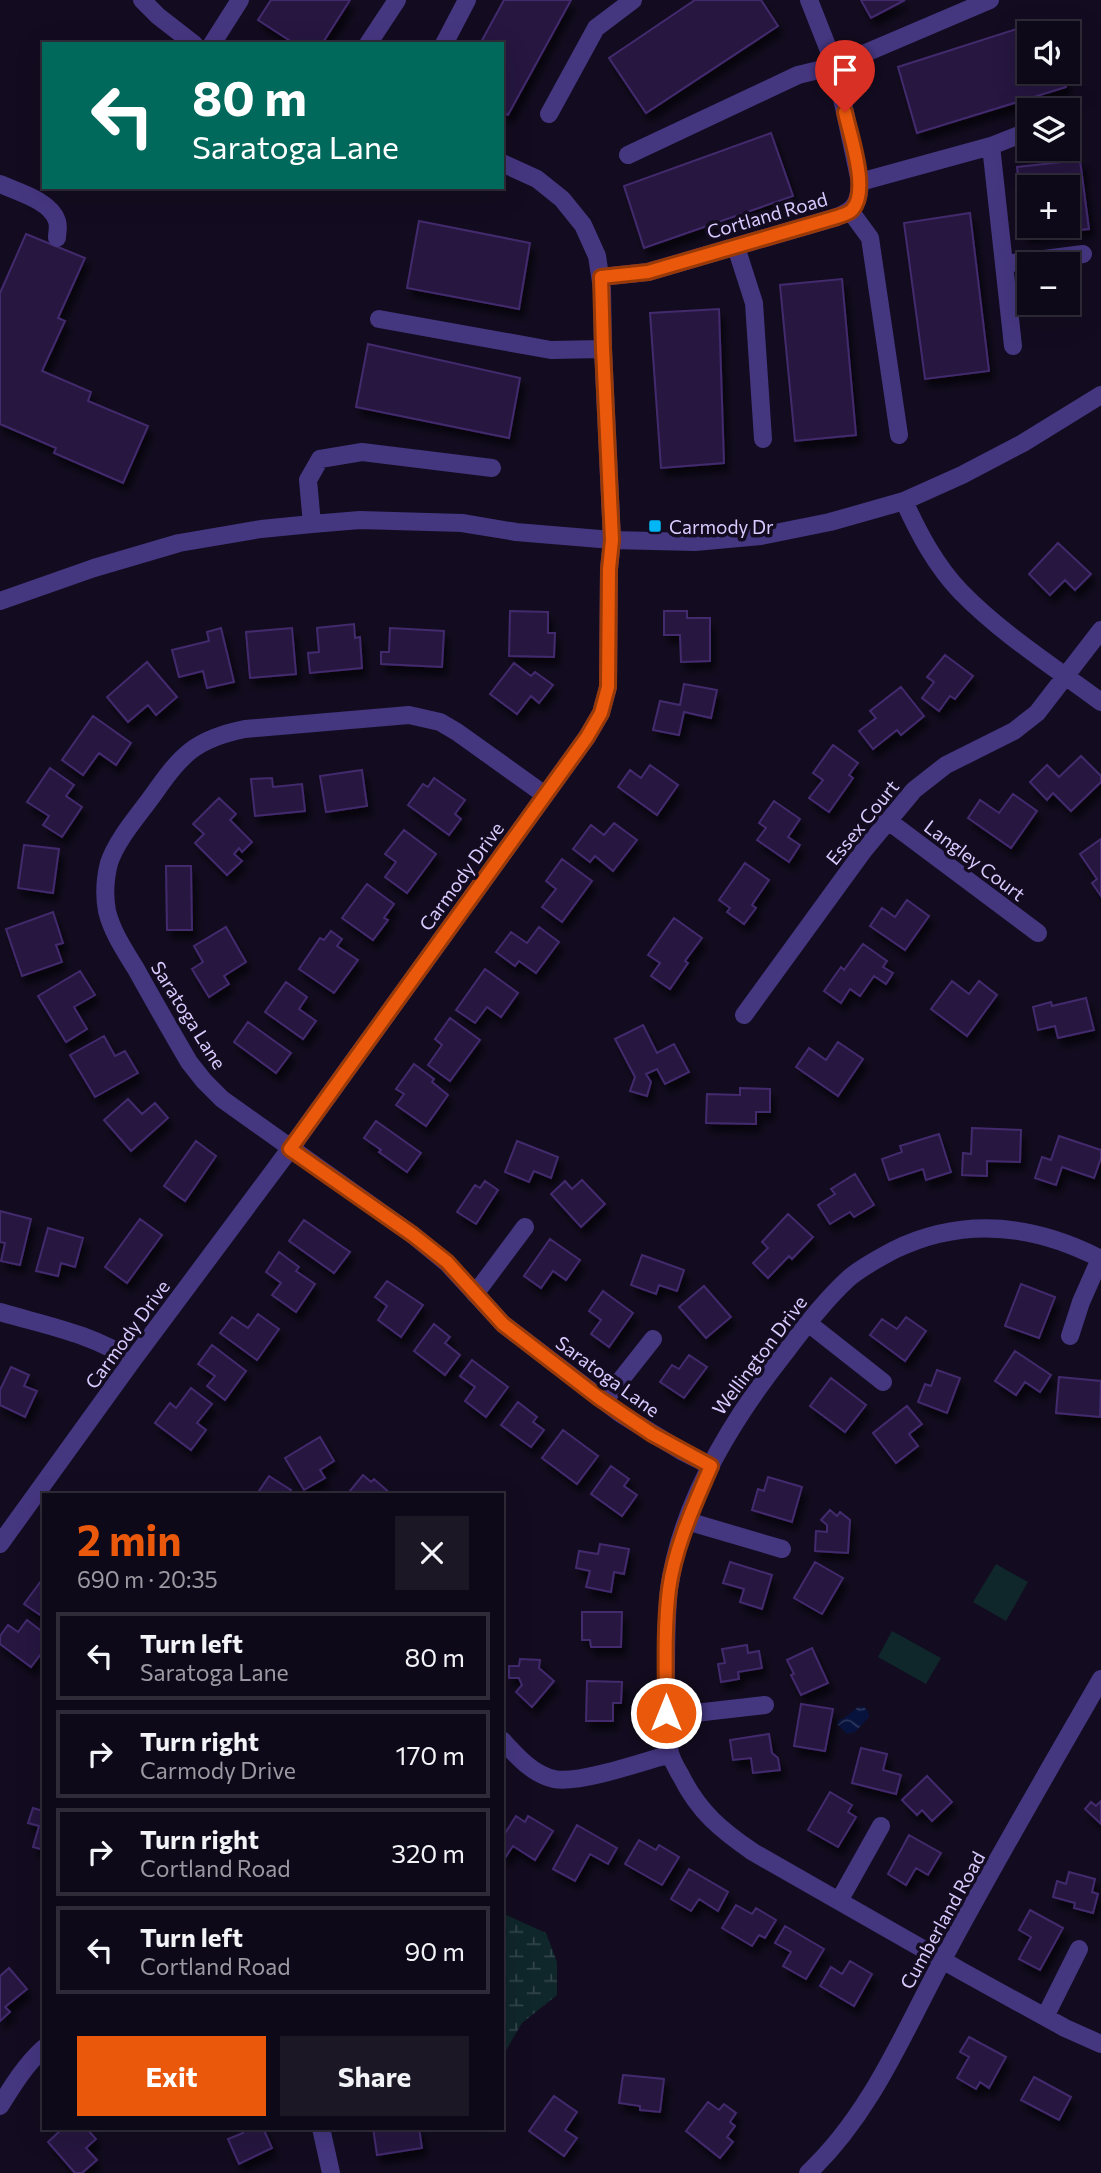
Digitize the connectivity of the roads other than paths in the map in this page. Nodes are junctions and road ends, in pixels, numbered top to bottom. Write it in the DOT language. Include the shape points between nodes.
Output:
graph roads {
  1 [pos="142,0"];
  2 [pos="240,0"];
  3 [pos="397,0"];
  4 [pos="467,0"];
  5 [pos="633,0"];
  6 [pos="809,0"];
  7 [pos="990,0"];
  8 [pos="191,42"];
  9 [pos="213,42"];
  10 [pos="369,42"];
  11 [pos="445,42"];
  12 [pos="835,66"];
  13 [pos="549,114"];
  14 [pos="1017,136"];
  15 [pos="991,146"];
  16 [pos="628,155"];
  17 [pos="504,164"];
  18 [pos="860,182"];
  19 [pos="0,184"];
  20 [pos="851,212"];
  21 [pos="57,238"];
  22 [pos="736,247"];
  23 [pos="1083,254"];
  24 [pos="1004,264"];
  25 [pos="601,277"];
  26 [pos="379,319"];
  27 [pos="1013,346"];
  28 [pos="603,349"];
  29 [pos="1101,395"];
  30 [pos="899,435"];
  31 [pos="763,439"];
  32 [pos="492,468"];
  33 [pos="904,501"];
  34 [pos="312,524"];
  35 [pos="612,540"];
  36 [pos="0,601"];
  37 [pos="1101,630"];
  38 [pos="1066,676"];
  39 [pos="1101,702"];
  40 [pos="545,794"];
  41 [pos="887,820"];
  42 [pos="1038,933"];
  43 [pos="744,1015"];
  44 [pos="290,1149"];
  45 [pos="525,1227"];
  46 [pos="1100,1259"];
  47 [pos="475,1294"];
  48 [pos="0,1312"];
  49 [pos="808,1323"];
  50 [pos="1069,1336"];
  51 [pos="653,1339"];
  52 [pos="132,1361"];
  53 [pos="883,1382"];
  54 [pos="604,1401"];
  55 [pos="711,1466"];
  56 [pos="687,1521"];
  57 [pos="0,1544"];
  58 [pos="782,1549"];
  59 [pos="1101,1679"];
  60 [pos="765,1705"];
  61 [pos="666,1713"];
  62 [pos="504,1742"];
  63 [pos="670,1755"];
  64 [pos="881,1826"];
  65 [pos="839,1902"];
  66 [pos="1079,1949"];
  67 [pos="943,1960"];
  68 [pos="1045,2017"];
  69 [pos="1101,2045"];
  70 [pos="42,2050"];
  71 [pos="0,2106"];
  72 [pos="321,2130"];
  73 [pos="331,2173"];
  74 [pos="808,2173"];
  1 -- 8 [label="street"];
  2 -- 9 [label="street"];
  3 -- 10 [label="street"];
  4 -- 11 [label="street"];
  5 -- 13 [label="street" via="596,28"];
  6 -- 12 [label="street, Cortland Road"];
  7 -- 12 [label="street"];
  12 -- 16 [label="street" via="798,75"];
  12 -- 18 [label="street, Cortland Road"];
  14 -- 15 [label="street"];
  15 -- 18 [label="street"];
  15 -- 24 [label="street"];
  17 -- 25 [label="street, Carmody Drive" via="537,179 562,199 583,225"];
  18 -- 20 [label="street, Cortland Road"];
  19 -- 21 [label="street" via="53,212"];
  20 -- 22 [label="street, Cortland Road"];
  20 -- 30 [label="street" via="870,238"];
  22 -- 25 [label="street, Cortland Road" via="648,272"];
  22 -- 31 [label="street" via="754,303"];
  23 -- 24 [label="street"];
  24 -- 27 [label="street"];
  25 -- 28 [label="street, Carmody Drive"];
  26 -- 28 [label="street" via="551,350"];
  28 -- 35 [label="street, Carmody Drive"];
  29 -- 33 [label="street" via="1023,443"];
  32 -- 34 [label="street" via="362,452 320,459 308,480"];
  33 -- 35 [label="street" via="761,536 695,542"];
  33 -- 38 [label="street" via="917,531 960,591"];
  34 -- 35 [label="street" via="360,520 462,523"];
  34 -- 36 [label="street" via="178,543"];
  35 -- 40 [label="street, Carmody Drive" via="608,687 592,730"];
  37 -- 38 [label="street, Essex Court"];
  38 -- 39 [label="street"];
  38 -- 41 [label="street, Essex Court" via="1037,713 1014,731 946,765 914,790"];
  40 -- 44 [label="street, Carmody Drive"];
  40 -- 44 [label="street, Saratoga Lane" via="440,722 409,715 225,733 205,740 172,768 110,860 105,897 108,913 117,937 189,1062 222,1099"];
  41 -- 42 [label="street, Langley Court"];
  41 -- 43 [label="street, Essex Court"];
  44 -- 47 [label="street, Saratoga Lane" via="413,1235 447,1262"];
  44 -- 52 [label="street, Carmody Drive"];
  45 -- 47 [label="street"];
  46 -- 49 [label="street, Wellington Drive" via="1038,1234 956,1229 918,1239 884,1255 851,1277"];
  46 -- 50 [label="street"];
  47 -- 54 [label="street, Saratoga Lane" via="503,1324"];
  48 -- 52 [label="street" via="86,1338"];
  49 -- 53 [label="street"];
  49 -- 55 [label="street, Wellington Drive" via="730,1427"];
  51 -- 54 [label="street"];
  52 -- 57 [label="street, Carmody Drive"];
  54 -- 55 [label="street, Saratoga Lane"];
  55 -- 56 [label="street, Wellington Drive"];
  56 -- 58 [label="street"];
  56 -- 61 [label="street, Wellington Drive" via="670,1588"];
  59 -- 67 [label="street, Cumberland Road"];
  60 -- 61 [label="street"];
  61 -- 63 [label="street, Wellington Drive"];
  62 -- 63 [label="street" via="537,1772 554,1779 575,1780"];
  63 -- 65 [label="street, Wellington Drive" via="701,1810 724,1832"];
  64 -- 65 [label="street"];
  65 -- 67 [label="street, Wellington Drive"];
  66 -- 68 [label="street"];
  67 -- 68 [label="street, Wellington Drive"];
  67 -- 74 [label="street, Cumberland Road" via="880,2082 849,2127"];
  68 -- 69 [label="street, Wellington Drive"];
  70 -- 71 [label="street"];
  72 -- 73 [label="street"];
}
